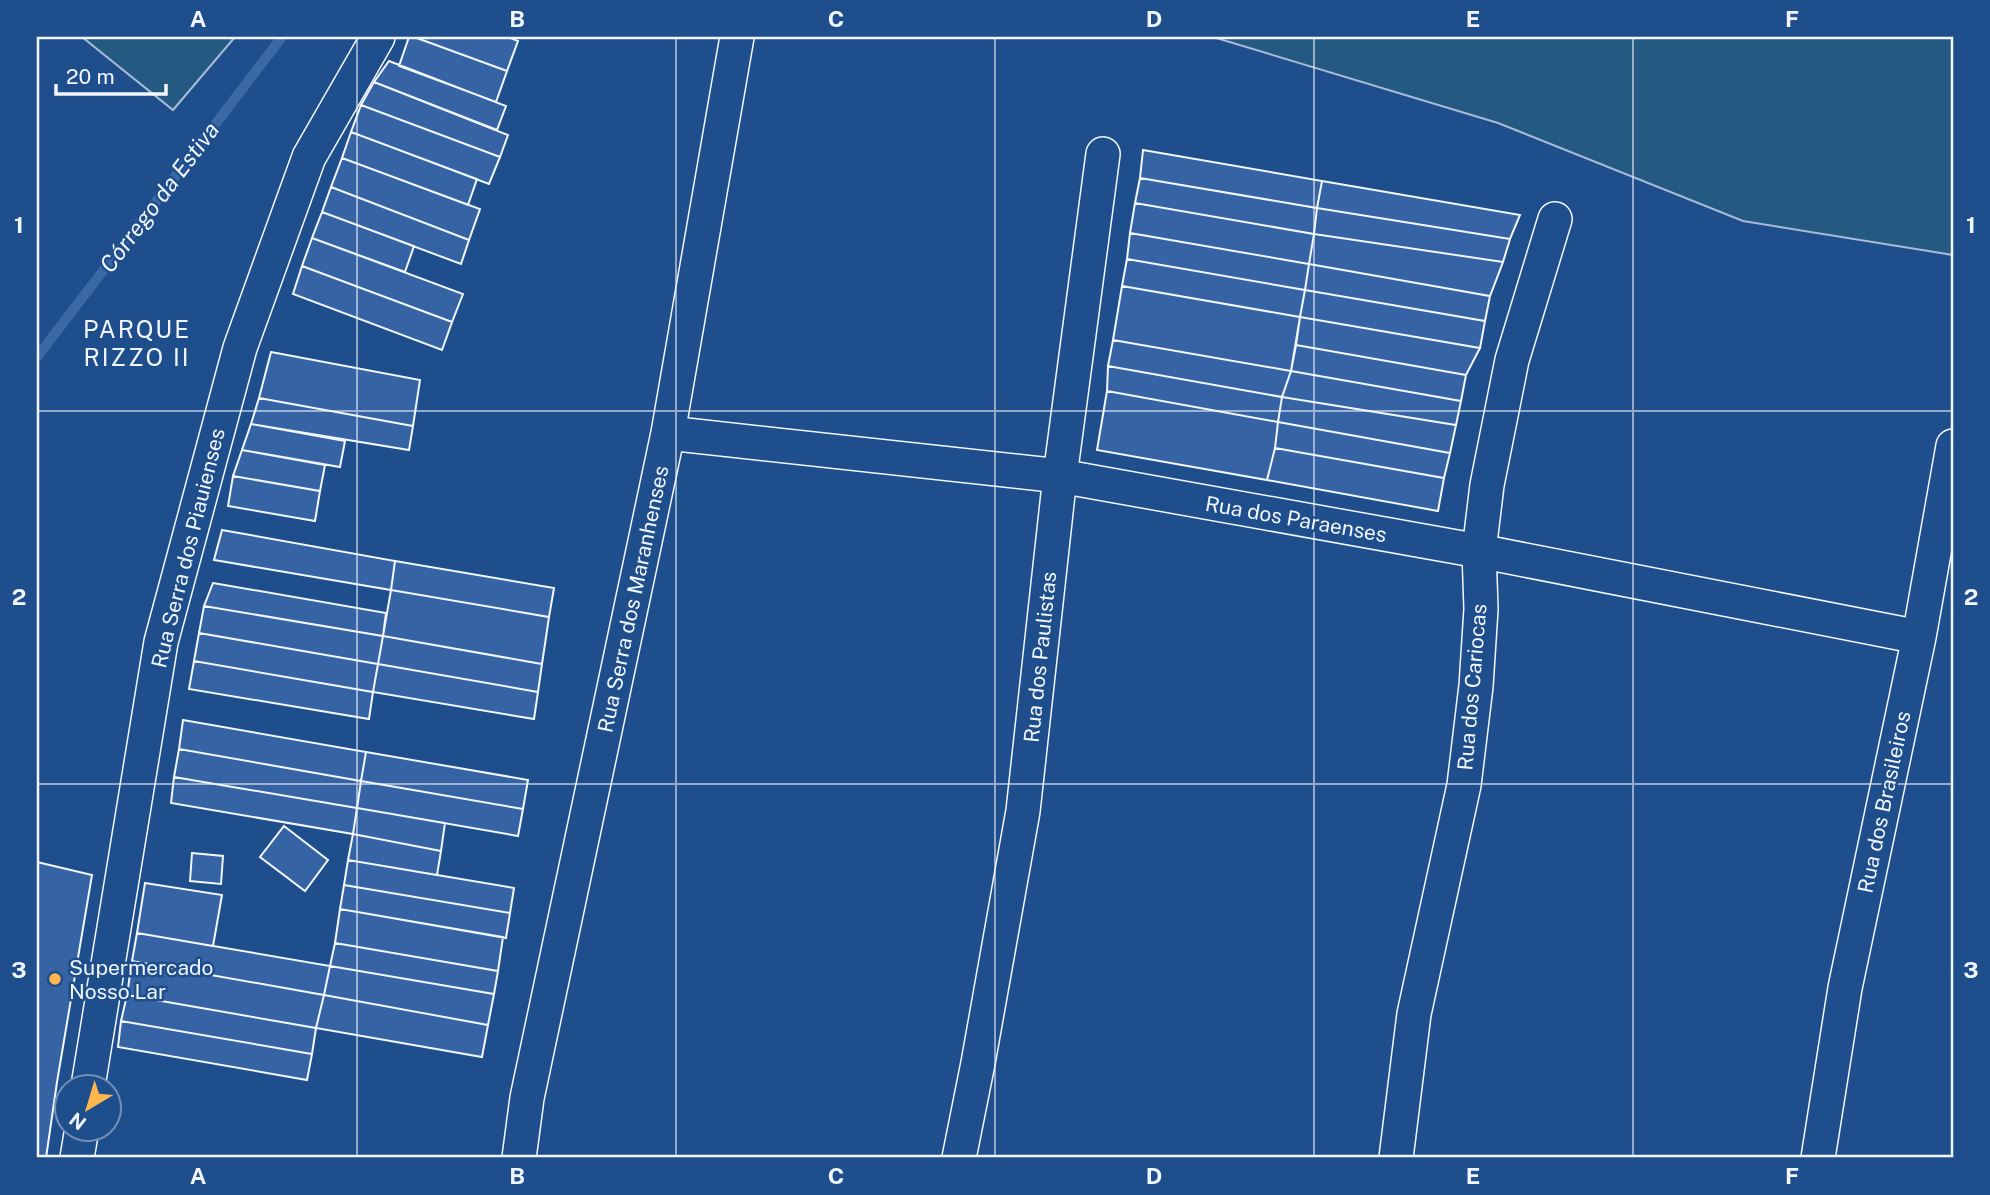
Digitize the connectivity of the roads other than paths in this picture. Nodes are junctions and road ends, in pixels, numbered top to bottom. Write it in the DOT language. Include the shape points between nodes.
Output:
graph roads {
  1 [pos="378,37"];
  2 [pos="737,37"];
  3 [pos="1104,153"];
  4 [pos="1555,219"];
  5 [pos="668,433"];
  6 [pos="1953,446"];
  7 [pos="1060,476"];
  8 [pos="1479,551"];
  9 [pos="1919,637"];
  10 [pos="90,1072"];
  11 [pos="519,1158"];
  12 [pos="959,1158"];
  13 [pos="1396,1158"];
  14 [pos="1818,1158"];
  1 -- 10 [label="street, Rua Serra dos Piauienses" via="309,157 236,361 161,642"];
  2 -- 5 [label="street, Rua Serra dos Maranhenses"];
  3 -- 7 [label="street, Rua dos Paulistas"];
  4 -- 8 [label="street, Rua dos Cariocas" via="1511,360"];
  5 -- 7 [label="street, Rua dos Paraenses"];
  5 -- 11 [label="street, Rua Serra dos Maranhenses" via="530,1084"];
  6 -- 9 [label="street, Rua dos Brasileiros"];
  7 -- 8 [label="street, Rua dos Paraenses"];
  7 -- 12 [label="street, Rua dos Paulistas" via="1023,811"];
  8 -- 9 [label="street, Rua dos Paraenses"];
  8 -- 13 [label="street, Rua dos Cariocas" via="1481,609 1464,785 1414,1014"];
  9 -- 14 [label="street, Rua dos Brasileiros" via="1845,988"];
}
